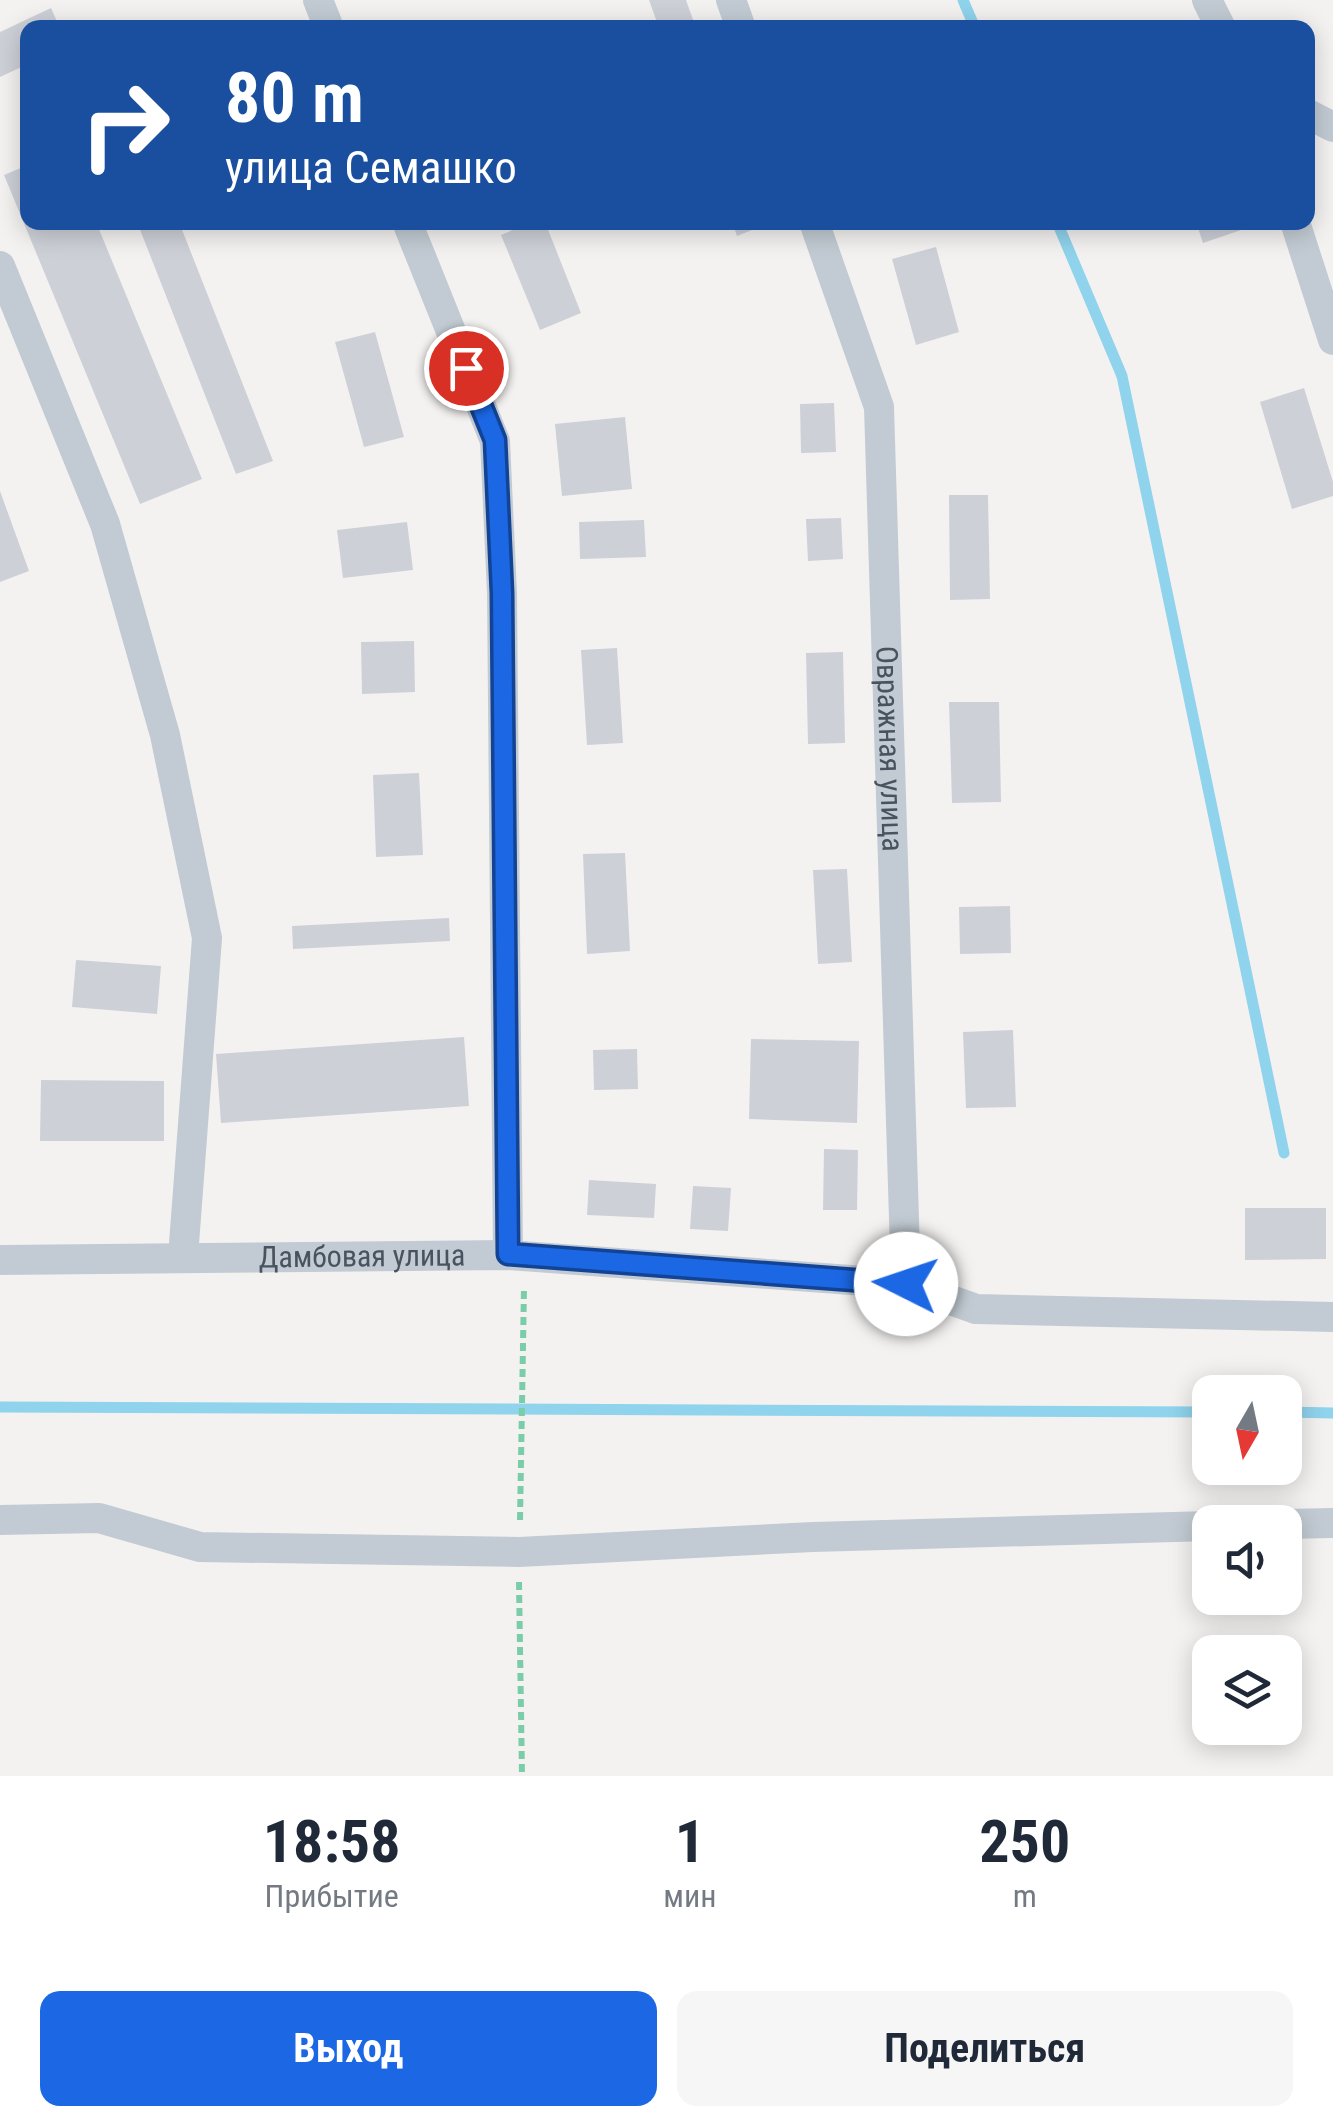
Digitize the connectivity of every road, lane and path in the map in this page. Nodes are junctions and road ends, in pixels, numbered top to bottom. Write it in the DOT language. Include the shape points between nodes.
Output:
graph roads {
  1 [pos="410,230"];
  2 [pos="817,230"];
  3 [pos="1298,230"];
  4 [pos="0,266"];
  5 [pos="1333,340"];
  6 [pos="516,1255"];
  7 [pos="183,1257"];
  8 [pos="0,1260"];
  9 [pos="906,1284"];
  10 [pos="1333,1317"];
  11 [pos="0,1520"];
  12 [pos="1333,1523"];
  13 [pos="1302,1524"];
  14 [pos="1192,1526"];
  15 [pos="519,1552"];
  16 [pos="522,1776"];
  1 -- 6 [label="street" via="495,440"];
  2 -- 9 [label="street, Овражная улица" via="879,407"];
  3 -- 5 [label="street"];
  4 -- 7 [label="street" via="105,524 165,735 207,938"];
  6 -- 7 [label="street, Дамбовая улица"];
  6 -- 9 [label="street, Дамбовая улица"];
  6 -- 15 [label="path" via="523,1340"];
  7 -- 8 [label="street, Дамбовая улица"];
  9 -- 10 [label="street, Дамбовая улица" via="976,1309"];
  11 -- 15 [label="street" via="99,1518 200,1547"];
  12 -- 13 [label="street"];
  14 -- 15 [label="street"];
  15 -- 16 [label="path"];
}
